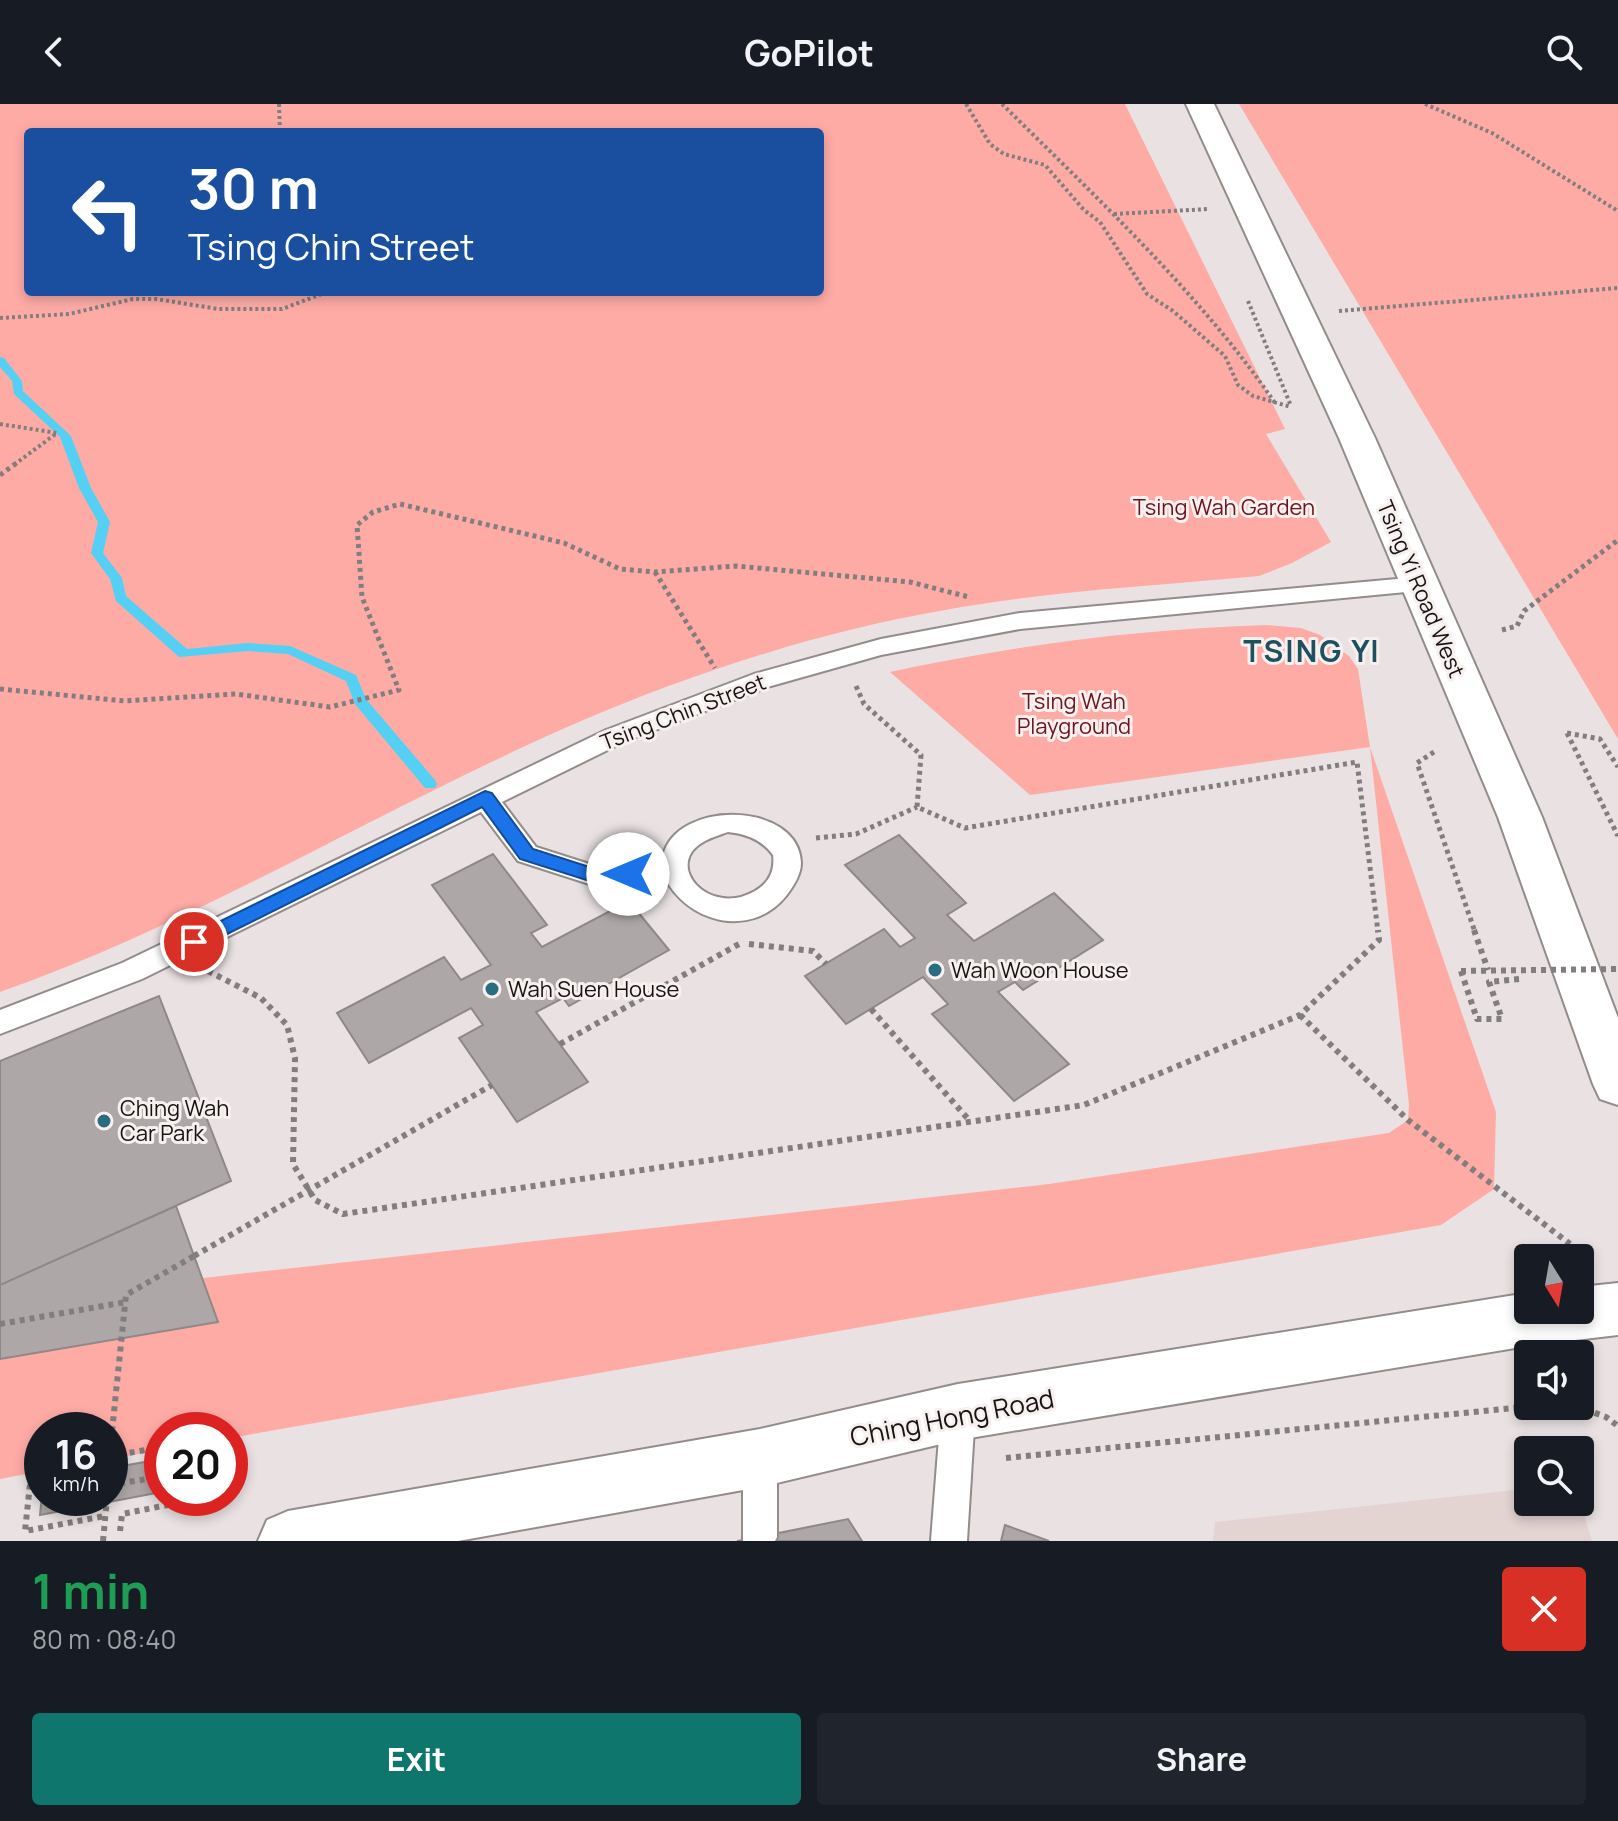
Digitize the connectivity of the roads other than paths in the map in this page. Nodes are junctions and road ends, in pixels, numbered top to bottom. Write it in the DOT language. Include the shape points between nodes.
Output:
graph roads {
  1 [pos="1200,104"];
  2 [pos="1419,585"];
  3 [pos="485,798"];
  4 [pos="673,864"];
  5 [pos="0,1022"];
  6 [pos="1618,1084"];
  7 [pos="1618,1309"];
  8 [pos="957,1437"];
  9 [pos="760,1458"];
  10 [pos="420,1530"];
  11 [pos="759,1537"];
  12 [pos="288,1541"];
  13 [pos="949,1541"];
  1 -- 2 [label="main road, Tsing Yi Road West" via="1357,438"];
  2 -- 3 [label="lane, Tsing Chin Street" via="1061,616 881,647 763,680 664,716"];
  2 -- 6 [label="main road, Tsing Yi Road West" via="1520,817"];
  3 -- 4 [label="lane" via="527,854 605,879"];
  3 -- 5 [label="lane, Tsing Chin Street" via="132,971"];
  4 -- 4 [label="lane" via="691,836 727,822 765,830 786,855 783,879 766,899 727,910 693,900 682,890"];
  7 -- 8 [label="main road, Ching Hong Road" via="1518,1322"];
  8 -- 9 [label="main road, Ching Hong Road"];
  8 -- 13 [label="lane"];
  9 -- 10 [label="main road, Ching Hong Road"];
  9 -- 11 [label="lane"];
  10 -- 12 [label="main road, Ching Hong Road"];
}
